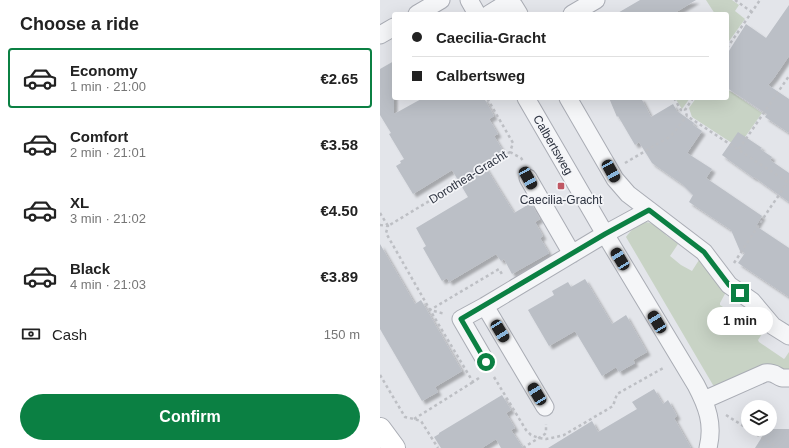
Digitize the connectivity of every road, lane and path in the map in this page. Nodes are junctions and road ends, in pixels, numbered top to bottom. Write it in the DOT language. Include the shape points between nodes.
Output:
graph roads {
  1 [pos="469,0"];
  2 [pos="596,0"];
  3 [pos="735,0"];
  4 [pos="760,0"];
  5 [pos="514,5"];
  6 [pos="476,12"];
  7 [pos="495,12"];
  8 [pos="575,12"];
  9 [pos="752,12"];
  10 [pos="392,28"];
  11 [pos="380,35"];
  12 [pos="729,45"];
  13 [pos="789,76"];
  14 [pos="488,100"];
  15 [pos="527,100"];
  16 [pos="569,100"];
  17 [pos="675,100"];
  18 [pos="692,100"];
  19 [pos="685,110"];
  20 [pos="687,116"];
  21 [pos="739,149"];
  22 [pos="611,171"];
  23 [pos="528,178"];
  24 [pos="789,183"];
  25 [pos="649,210"];
  26 [pos="380,213"];
  27 [pos="380,226"];
  28 [pos="388,226"];
  29 [pos="605,234"];
  30 [pos="572,254"];
  31 [pos="734,264"];
  32 [pos="485,306"];
  33 [pos="461,319"];
  34 [pos="789,336"];
  35 [pos="486,362"];
  36 [pos="380,375"];
  37 [pos="789,378"];
  38 [pos="473,382"];
  39 [pos="704,400"];
  40 [pos="545,407"];
  41 [pos="414,419"];
  42 [pos="380,429"];
  43 [pos="394,448"];
  44 [pos="438,448"];
  45 [pos="523,448"];
  46 [pos="708,448"];
  47 [pos="778,448"];
  1 -- 6 [label="street"];
  2 -- 8 [label="street"];
  3 -- 9 [label="path"];
  4 -- 9 [label="path"];
  5 -- 7 [label="street"];
  9 -- 12 [label="path"];
  10 -- 11 [label="street"];
  13 -- 21 [label="path"];
  14 -- 28 [label="path, Dorothea-Gracht" via="513,143 510,152"];
  15 -- 29 [label="street, Calbertsweg"];
  16 -- 22 [label="street"];
  17 -- 19 [label="path" via="681,110"];
  18 -- 19 [label="path"];
  19 -- 20 [label="path"];
  20 -- 21 [label="path"];
  20 -- 22 [label="path" via="671,136"];
  21 -- 24 [label="path"];
  22 -- 25 [label="street" via="628,194"];
  23 -- 30 [label="street"];
  24 -- 31 [label="path"];
  25 -- 29 [label="street"];
  25 -- 34 [label="street" via="704,252 729,285 752,301 773,326"];
  26 -- 28 [label="path"];
  27 -- 28 [label="path"];
  28 -- 33 [label="path" via="386,233 430,310"];
  29 -- 30 [label="street"];
  29 -- 39 [label="street, Calbertsweg"];
  30 -- 32 [label="street"];
  32 -- 33 [label="street"];
  32 -- 40 [label="street"];
  33 -- 35 [label="street"];
  36 -- 41 [label="path" via="405,417"];
  37 -- 39 [label="street" via="765,373"];
  38 -- 41 [label="path"];
  39 -- 46 [label="street, Calbertsweg" via="711,433"];
  39 -- 47 [label="path"];
  40 -- 45 [label="path" via="545,434"];
  41 -- 44 [label="path" via="421,421"];
  42 -- 43 [label="street"];
}
